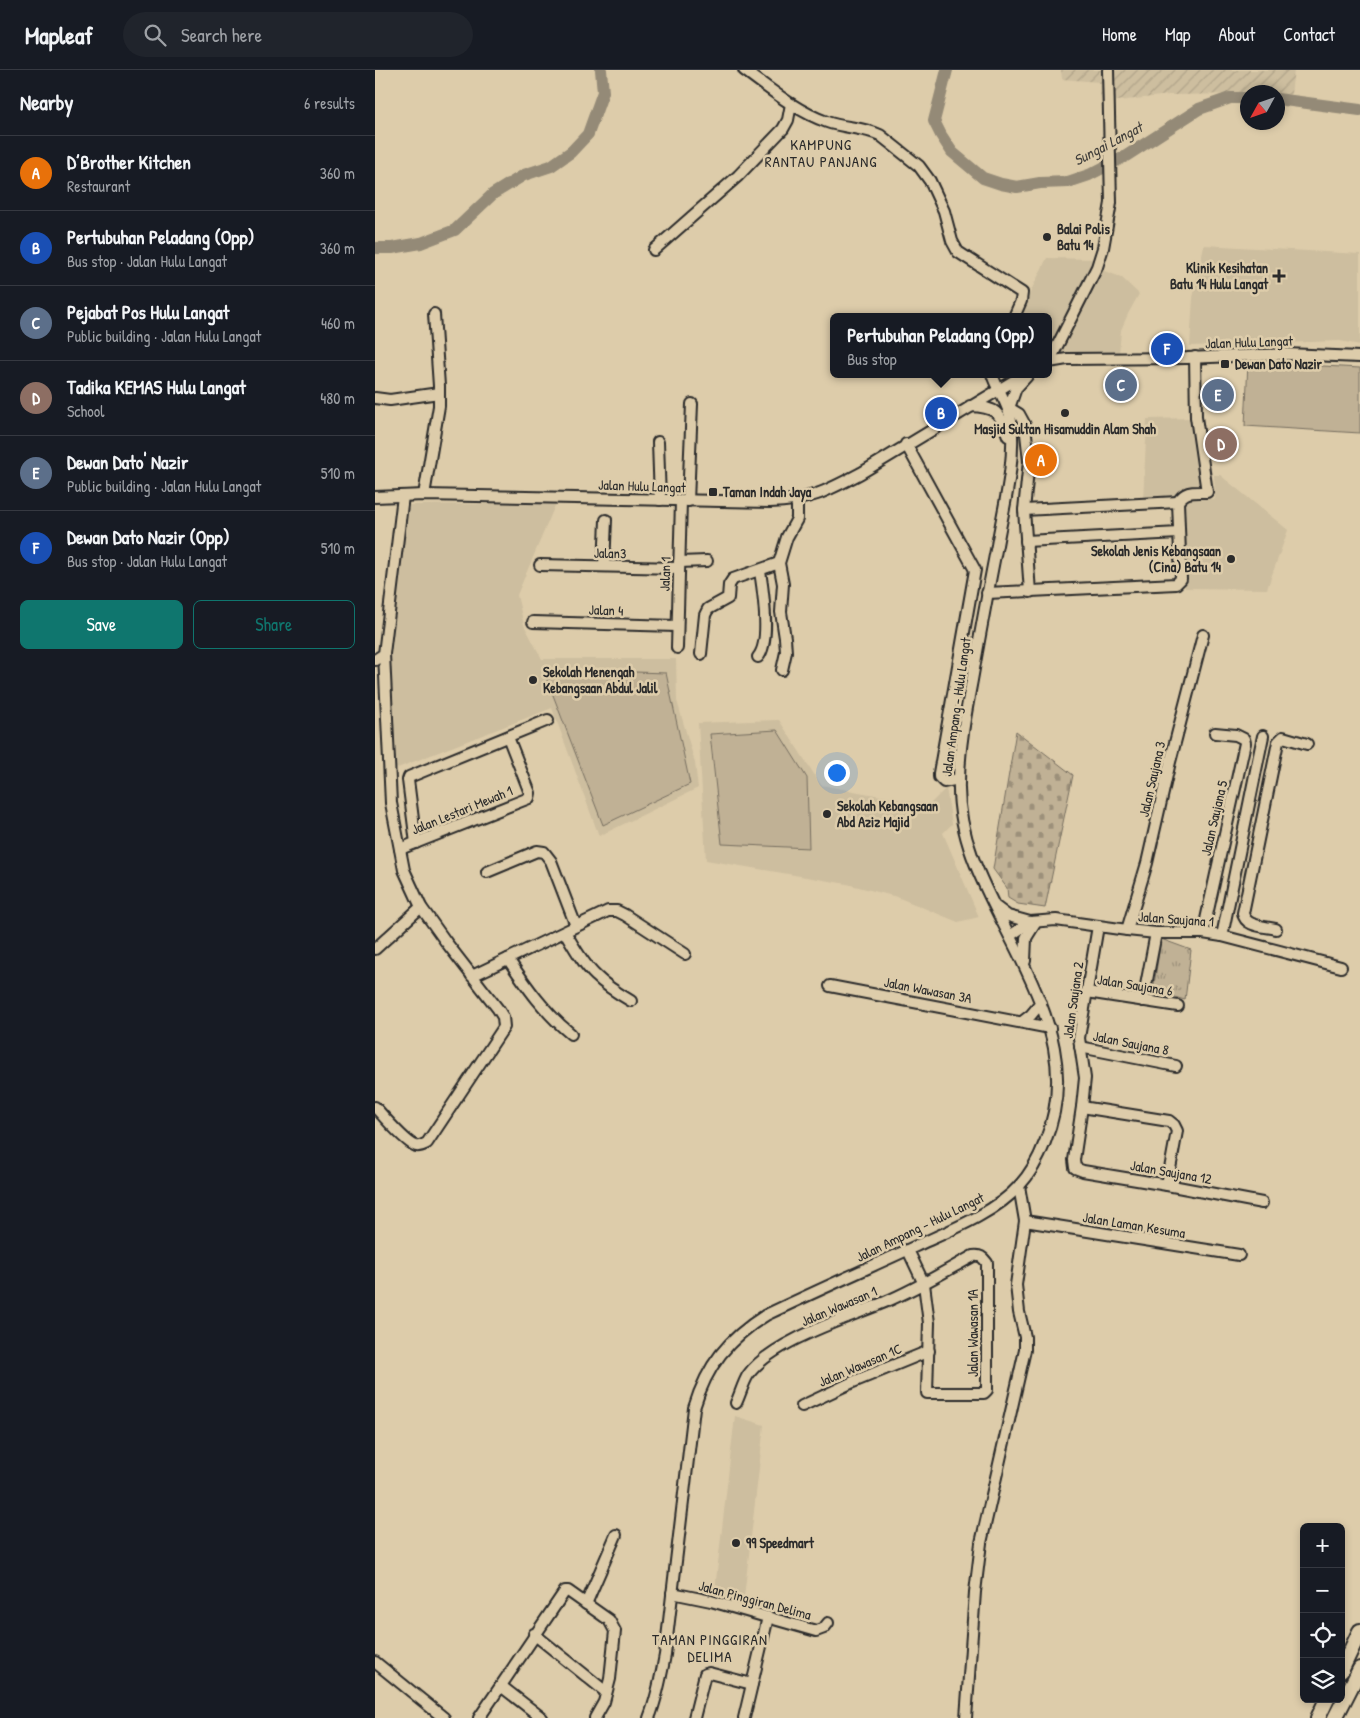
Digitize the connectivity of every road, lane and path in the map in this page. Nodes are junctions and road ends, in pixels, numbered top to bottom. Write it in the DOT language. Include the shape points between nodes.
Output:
graph roads {
  1 [pos="744,70"];
  2 [pos="1108,70"];
  3 [pos="791,104"];
  4 [pos="655,250"];
  5 [pos="1015,313"];
  6 [pos="433,314"];
  7 [pos="1052,356"];
  8 [pos="1195,357"];
  9 [pos="1360,358"];
  10 [pos="1052,362"];
  11 [pos="994,378"];
  12 [pos="1018,378"];
  13 [pos="1026,378"];
  14 [pos="999,389"];
  15 [pos="439,394"];
  16 [pos="375,398"];
  17 [pos="692,404"];
  18 [pos="969,406"];
  19 [pos="1009,408"];
  20 [pos="658,442"];
  21 [pos="906,444"];
  22 [pos="1012,449"];
  23 [pos="403,496"];
  24 [pos="424,496"];
  25 [pos="375,497"];
  26 [pos="797,499"];
  27 [pos="660,500"];
  28 [pos="684,501"];
  29 [pos="1178,502"];
  30 [pos="1024,510"];
  31 [pos="606,520"];
  32 [pos="1179,533"];
  33 [pos="1026,541"];
  34 [pos="707,561"];
  35 [pos="779,563"];
  36 [pos="540,565"];
  37 [pos="679,565"];
  38 [pos="604,566"];
  39 [pos="760,570"];
  40 [pos="1030,592"];
  41 [pos="987,593"];
  42 [pos="533,622"];
  43 [pos="677,626"];
  44 [pos="1203,635"];
  45 [pos="677,648"];
  46 [pos="701,654"];
  47 [pos="380,657"];
  48 [pos="758,657"];
  49 [pos="782,670"];
  50 [pos="548,720"];
  51 [pos="1215,733"];
  52 [pos="1263,736"];
  53 [pos="508,737"];
  54 [pos="1307,744"];
  55 [pos="959,779"];
  56 [pos="1245,824"];
  57 [pos="1261,826"];
  58 [pos="415,843"];
  59 [pos="400,849"];
  60 [pos="487,872"];
  61 [pos="994,904"];
  62 [pos="421,906"];
  63 [pos="1033,922"];
  64 [pos="576,926"];
  65 [pos="1098,926"];
  66 [pos="1276,929"];
  67 [pos="1127,930"];
  68 [pos="565,932"];
  69 [pos="1156,933"];
  70 [pos="1203,933"];
  71 [pos="1010,936"];
  72 [pos="1222,936"];
  73 [pos="375,949"];
  74 [pos="685,954"];
  75 [pos="508,959"];
  76 [pos="1341,967"];
  77 [pos="1026,969"];
  78 [pos="471,976"];
  79 [pos="830,986"];
  80 [pos="1087,992"];
  81 [pos="631,1001"];
  82 [pos="1143,1001"];
  83 [pos="1041,1003"];
  84 [pos="1177,1006"];
  85 [pos="1022,1022"];
  86 [pos="1050,1028"];
  87 [pos="571,1034"];
  88 [pos="1080,1047"];
  89 [pos="1176,1066"];
  90 [pos="375,1107"];
  91 [pos="1082,1107"];
  92 [pos="1075,1168"];
  93 [pos="1167,1185"];
  94 [pos="1019,1186"];
  95 [pos="1262,1203"];
  96 [pos="1025,1221"];
  97 [pos="908,1250"];
  98 [pos="1239,1255"];
  99 [pos="973,1256"];
  100 [pos="924,1284"];
  101 [pos="929,1351"];
  102 [pos="736,1403"];
  103 [pos="802,1406"];
  104 [pos="616,1535"];
  105 [pos="672,1593"];
  106 [pos="586,1604"];
  107 [pos="768,1617"];
  108 [pos="828,1623"];
  109 [pos="1360,1631"];
  110 [pos="534,1634"];
  111 [pos="375,1662"];
  112 [pos="1345,1663"];
  113 [pos="1360,1668"];
  114 [pos="752,1684"];
  115 [pos="501,1686"];
  116 [pos="606,1692"];
  117 [pos="1325,1703"];
  118 [pos="444,1718"];
  119 [pos="479,1718"];
  120 [pos="541,1718"];
  121 [pos="595,1718"];
  122 [pos="649,1718"];
  123 [pos="694,1718"];
  124 [pos="744,1718"];
  125 [pos="966,1718"];
  126 [pos="1318,1718"];
  127 [pos="1335,1718"];
  1 -- 3 [label="street"];
  2 -- 7 [label="street" via="1111,203 1103,248 1097,267"];
  3 -- 4 [label="street" via="788,120 776,136 738,176"];
  3 -- 5 [label="street" via="830,123 880,135 919,166 944,211 957,252 1021,291 1021,301"];
  6 -- 15 [label="street"];
  8 -- 9 [label="street, Jalan Hulu Langat" via="1286,354"];
  8 -- 10 [label="street, Jalan Hulu Langat"];
  8 -- 29 [label="street" via="1196,417 1207,492 1188,492"];
  11 -- 14 [label="street, Jalan Ampang - Hulu Langat"];
  12 -- 14 [label="street, Jalan Hulu Langat"];
  13 -- 19 [label="street" via="1016,388"];
  14 -- 18 [label="street, Jalan Hulu Langat"];
  14 -- 19 [label="street, Jalan Ampang - Hulu Langat"];
  15 -- 16 [label="street" via="390,400"];
  15 -- 24 [label="street"];
  17 -- 28 [label="street, Jalan 1"];
  18 -- 21 [label="street, Jalan Hulu Langat"];
  18 -- 22 [label="street" via="992,409 999,414"];
  19 -- 22 [label="street, Jalan Ampang - Hulu Langat"];
  19 -- 30 [label="street" via="1019,414 1027,437 1029,461"];
  20 -- 27 [label="street"];
  21 -- 26 [label="street, Jalan Hulu Langat" via="837,486 812,497"];
  21 -- 55 [label="street" via="975,570 939,773 944,782"];
  22 -- 41 [label="street, Jalan Ampang - Hulu Langat"];
  23 -- 24 [label="street, Jalan Hulu Langat"];
  23 -- 25 [label="street, Jalan Hulu Langat"];
  23 -- 47 [label="street"];
  24 -- 27 [label="street, Jalan Hulu Langat"];
  26 -- 28 [label="street, Jalan Hulu Langat" via="770,502"];
  26 -- 35 [label="street" via="797,519"];
  27 -- 28 [label="street, Jalan Hulu Langat"];
  28 -- 37 [label="street, Jalan 1"];
  29 -- 30 [label="street"];
  29 -- 32 [label="street"];
  30 -- 33 [label="street"];
  31 -- 38 [label="street"];
  32 -- 33 [label="street"];
  32 -- 40 [label="street" via="1181,579 1176,584"];
  33 -- 40 [label="street"];
  34 -- 37 [label="street, Jalan3"];
  35 -- 39 [label="street"];
  35 -- 49 [label="street" via="786,652"];
  36 -- 38 [label="street, Jalan3"];
  37 -- 38 [label="street, Jalan3"];
  37 -- 43 [label="street, Jalan 1"];
  39 -- 46 [label="street" via="733,579 728,598 706,611"];
  39 -- 48 [label="street" via="764,639"];
  40 -- 41 [label="street"];
  41 -- 55 [label="street, Jalan Ampang - Hulu Langat" via="965,719"];
  42 -- 43 [label="street, Jalan 4"];
  43 -- 45 [label="street, Jalan 1"];
  44 -- 67 [label="street, Jalan Saujana 3" via="1147,863"];
  47 -- 59 [label="street" via="391,803"];
  50 -- 53 [label="street"];
  51 -- 70 [label="street, Jalan Saujana 5" via="1236,734 1244,739 1245,744"];
  52 -- 56 [label="street"];
  53 -- 58 [label="street" via="408,778"];
  53 -- 58 [label="street, Jalan Lestari Mewah 1" via="530,793 529,798"];
  54 -- 57 [label="street" via="1283,737 1277,742"];
  55 -- 61 [label="street, Jalan Ampang - Hulu Langat" via="963,831"];
  56 -- 57 [label="street"];
  56 -- 72 [label="street"];
  57 -- 66 [label="street" via="1243,912 1247,922"];
  58 -- 59 [label="street, Jalan Lestari Mewah 1"];
  59 -- 62 [label="street" via="404,870"];
  60 -- 64 [label="street" via="537,851 544,852 551,861"];
  61 -- 63 [label="street, Jalan Saujana 1" via="1008,916"];
  61 -- 71 [label="street, Jalan Ampang - Hulu Langat"];
  62 -- 73 [label="street"];
  62 -- 78 [label="street"];
  63 -- 65 [label="street, Jalan Saujana 1" via="1055,920"];
  63 -- 71 [label="street"];
  63 -- 77 [label="street" via="1025,938"];
  64 -- 68 [label="street"];
  64 -- 74 [label="street" via="608,911 617,911"];
  65 -- 67 [label="street, Jalan Saujana 1"];
  65 -- 80 [label="street, Jalan Saujana 2"];
  67 -- 69 [label="street, Jalan Saujana 1"];
  68 -- 75 [label="street"];
  68 -- 81 [label="street" via="595,976"];
  69 -- 70 [label="street, Jalan Saujana 1"];
  69 -- 82 [label="street"];
  70 -- 72 [label="street, Jalan Saujana 1"];
  71 -- 77 [label="street, Jalan Ampang - Hulu Langat"];
  72 -- 76 [label="street, Jalan Saujana 1"];
  75 -- 78 [label="street"];
  75 -- 87 [label="street" via="536,999"];
  77 -- 83 [label="street, Jalan Ampang - Hulu Langat"];
  78 -- 90 [label="street" via="503,1016 504,1026 427,1143 415,1146 407,1141"];
  79 -- 85 [label="street, Jalan Wawasan 3A"];
  80 -- 82 [label="street, Jalan Saujana 6"];
  80 -- 88 [label="street, Jalan Saujana 2"];
  82 -- 84 [label="street, Jalan Saujana 6"];
  83 -- 85 [label="street"];
  83 -- 86 [label="street, Jalan Ampang - Hulu Langat"];
  85 -- 86 [label="street, Jalan Wawasan 3A"];
  86 -- 94 [label="street, Jalan Ampang - Hulu Langat" via="1058,1079 1055,1113 1040,1155"];
  88 -- 89 [label="street, Jalan Saujana 8"];
  88 -- 91 [label="street, Jalan Saujana 2" via="1085,1078"];
  91 -- 92 [label="street, Jalan Saujana 2"];
  91 -- 93 [label="street" via="1174,1125 1177,1131"];
  92 -- 93 [label="street, Jalan Saujana 12"];
  93 -- 95 [label="street, Jalan Saujana 12"];
  94 -- 96 [label="street"];
  94 -- 97 [label="street, Jalan Ampang - Hulu Langat" via="986,1211"];
  96 -- 98 [label="street, Jalan Laman Kesuma"];
  96 -- 125 [label="street" via="1016,1286 1025,1350 981,1543"];
  97 -- 100 [label="street"];
  97 -- 105 [label="street, Jalan Ampang - Hulu Langat" via="766,1315 743,1330 711,1368 701,1388 692,1422"];
  99 -- 100 [label="street, Jalan Wawasan 1"];
  99 -- 101 [label="street, Jalan Wawasan 1A" via="977,1255 987,1263 987,1390 984,1393 927,1393"];
  100 -- 101 [label="street"];
  100 -- 102 [label="street, Jalan Wawasan 1" via="830,1323 775,1352 748,1375"];
  101 -- 103 [label="street, Jalan Wawasan 1C"];
  104 -- 106 [label="street"];
  105 -- 107 [label="street, Jalan Pinggiran Delima"];
  105 -- 122 [label="street, Jalan Ampang - Hulu Langat" via="660,1682"];
  106 -- 110 [label="street" via="565,1591"];
  106 -- 116 [label="street" via="609,1620 615,1631"];
  107 -- 108 [label="street, Jalan Pinggiran Delima" via="816,1631"];
  107 -- 114 [label="street"];
  109 -- 112 [label="highway"];
  110 -- 115 [label="street"];
  110 -- 116 [label="street"];
  111 -- 118 [label="street"];
  113 -- 127 [label="highway"];
  114 -- 123 [label="street" via="709,1672 705,1674"];
  114 -- 124 [label="street"];
  115 -- 119 [label="street"];
  115 -- 120 [label="street"];
  116 -- 121 [label="street"];
  117 -- 126 [label="highway"];
}
